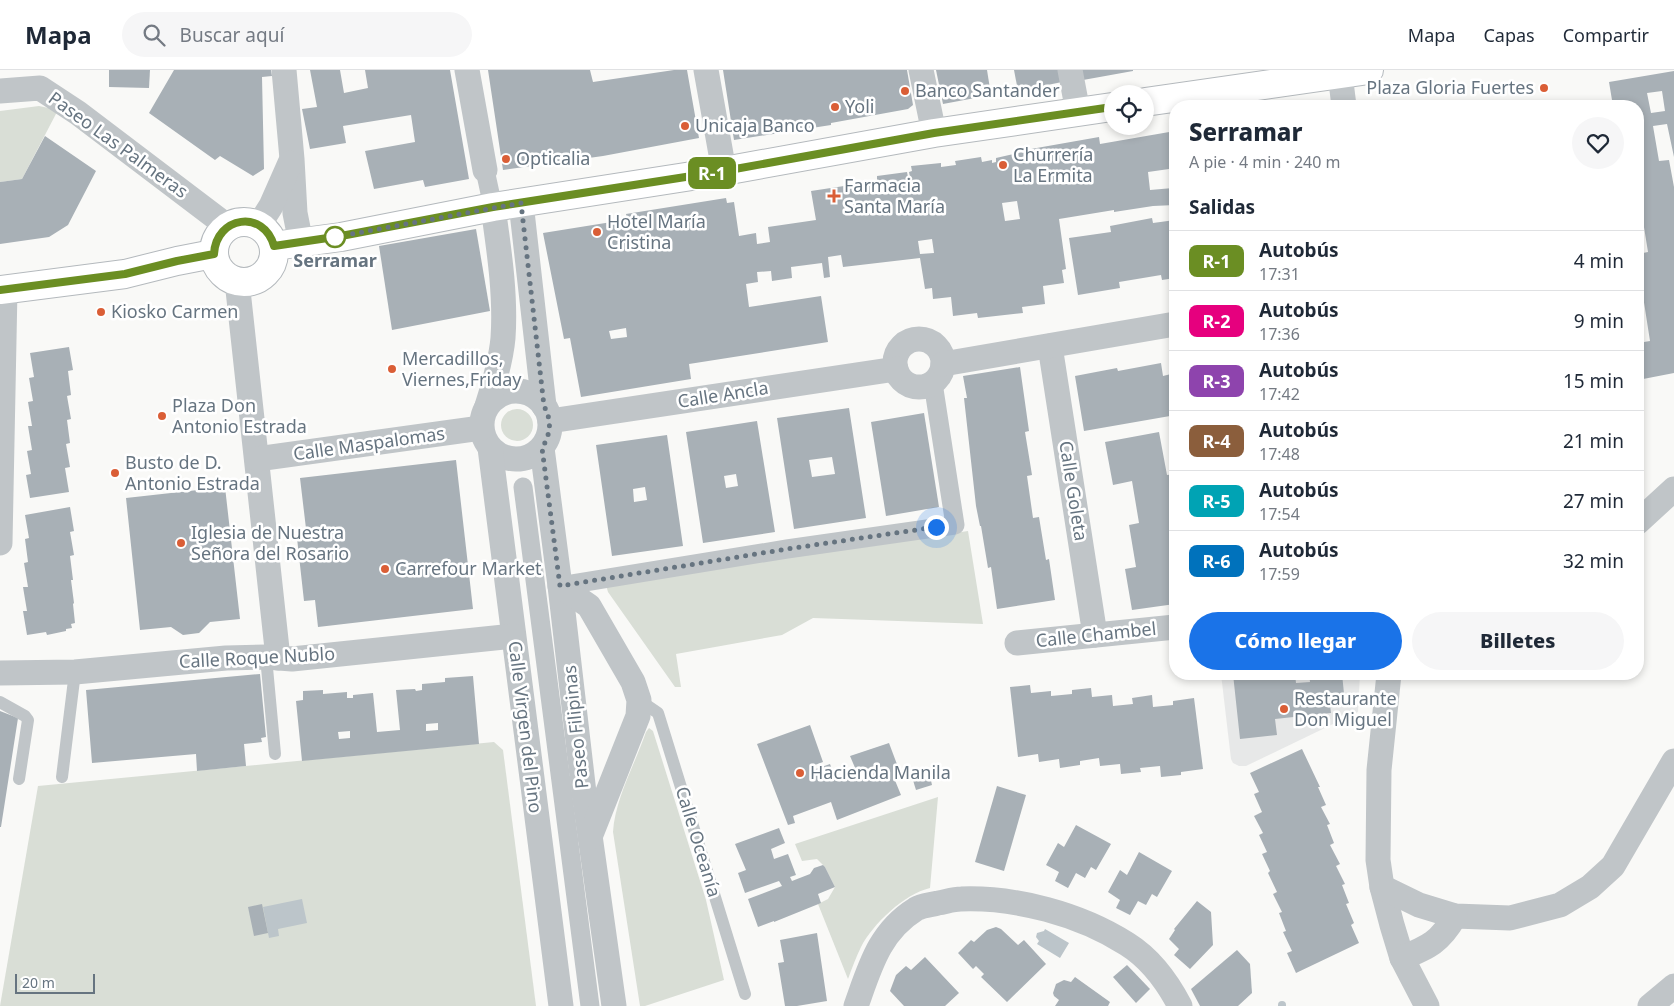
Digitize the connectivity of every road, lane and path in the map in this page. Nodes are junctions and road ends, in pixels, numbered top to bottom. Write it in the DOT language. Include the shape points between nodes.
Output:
graph roads {
  1 [pos="284,70"];
  2 [pos="467,70"];
  3 [pos="706,70"];
  4 [pos="921,70"];
  5 [pos="1070,70"];
  6 [pos="1369,70"];
  7 [pos="1340,74"];
  8 [pos="1280,77"];
  9 [pos="0,91"];
  10 [pos="1154,100"];
  11 [pos="1343,100"];
  12 [pos="1104,108"];
  13 [pos="1078,112"];
  14 [pos="934,133"];
  15 [pos="292,159"];
  16 [pos="485,170"];
  17 [pos="724,171"];
  18 [pos="521,203"];
  19 [pos="493,207"];
  20 [pos="228,226"];
  21 [pos="266,236"];
  22 [pos="301,243"];
  23 [pos="214,254"];
  24 [pos="237,281"];
  25 [pos="2,290"];
  26 [pos="1169,325"];
  27 [pos="1050,346"];
  28 [pos="896,369"];
  29 [pos="938,374"];
  30 [pos="547,413"];
  31 [pos="486,427"];
  32 [pos="542,448"];
  33 [pos="257,458"];
  34 [pos="523,487"];
  35 [pos="1674,489"];
  36 [pos="1644,516"];
  37 [pos="0,543"];
  38 [pos="560,586"];
  39 [pos="1169,628"];
  40 [pos="1095,635"];
  41 [pos="513,636"];
  42 [pos="1017,644"];
  43 [pos="272,658"];
  44 [pos="75,672"];
  45 [pos="0,673"];
  46 [pos="1389,680"];
  47 [pos="639,700"];
  48 [pos="0,702"];
  49 [pos="276,754"];
  50 [pos="1674,761"];
  51 [pos="62,777"];
  52 [pos="19,779"];
  53 [pos="590,837"];
  54 [pos="1382,887"];
  55 [pos="1455,916"];
  56 [pos="1402,958"];
  57 [pos="1674,986"];
  58 [pos="745,994"];
  59 [pos="561,1006"];
  60 [pos="590,1006"];
  61 [pos="614,1006"];
  62 [pos="856,1006"];
  63 [pos="1180,1006"];
  64 [pos="1427,1006"];
  65 [pos="1650,1006"];
  1 -- 15 [label="street"];
  2 -- 16 [label="street"];
  3 -- 17 [label="street"];
  4 -- 14 [label="street"];
  5 -- 13 [label="street"];
  6 -- 7 [label="main road"];
  7 -- 8 [label="main road"];
  7 -- 11 [label="street"];
  8 -- 10 [label="main road"];
  9 -- 20 [label="street, Paseo Las Palmeras" via="40,88"];
  12 -- 13 [label="main road"];
  13 -- 14 [label="main road"];
  14 -- 17 [label="main road"];
  15 -- 21 [label="street" via="271,206"];
  15 -- 22 [label="street" via="295,213"];
  16 -- 19 [label="street"];
  17 -- 18 [label="main road"];
  18 -- 19 [label="main road"];
  18 -- 30 [label="street"];
  19 -- 22 [label="main road"];
  19 -- 31 [label="street" via="504,311 503,340"];
  20 -- 21 [label="main road" via="243,221"];
  20 -- 23 [label="main road" via="220,232"];
  21 -- 22 [label="main road"];
  21 -- 24 [label="main road" via="274,255 271,266 253,281"];
  23 -- 24 [label="main road" via="221,272"];
  23 -- 25 [label="main road" via="125,274"];
  24 -- 33 [label="street"];
  25 -- 37 [label="street"];
  26 -- 27 [label="street"];
  27 -- 29 [label="street"];
  27 -- 40 [label="street, Calle Goleta"];
  28 -- 29 [label="street" via="904,382 918,387 926,386"];
  28 -- 29 [label="street" via="895,361 902,346 917,339 933,343 939,349 942,356"];
  28 -- 30 [label="street, Calle Ancla"];
  29 -- 38 [label="street" via="955,524"];
  30 -- 31 [label="street" via="536,397 526,392 504,393 495,398"];
  30 -- 32 [label="street" via="550,427"];
  31 -- 32 [label="street" via="499,456 522,460"];
  31 -- 33 [label="street, Calle Maspalomas"];
  31 -- 41 [label="street, Calle Virgen del Pino"];
  32 -- 38 [label="street, Paseo Filipinas"];
  33 -- 43 [label="street"];
  34 -- 60 [label="street"];
  35 -- 36 [label="street"];
  38 -- 47 [label="street" via="589,606 633,682"];
  38 -- 53 [label="street, Paseo Filipinas"];
  39 -- 40 [label="street, Calle Chambel"];
  40 -- 42 [label="street, Calle Chambel"];
  41 -- 43 [label="street, Calle Roque Nublo" via="292,659"];
  41 -- 59 [label="street, Calle Virgen del Pino"];
  43 -- 44 [label="street, Calle Roque Nublo" via="226,658"];
  43 -- 49 [label="lane"];
  44 -- 45 [label="street, Calle Roque Nublo"];
  44 -- 51 [label="lane"];
  46 -- 54 [label="street" via="1379,770 1378,860"];
  47 -- 53 [label="street" via="638,716"];
  47 -- 58 [label="lane, Calle Oceanía" via="658,712"];
  48 -- 52 [label="lane" via="28,720"];
  50 -- 55 [label="street" via="1613,866 1590,887 1560,904 1510,918"];
  53 -- 61 [label="street, Paseo Filipinas"];
  54 -- 55 [label="street" via="1419,905"];
  54 -- 56 [label="street"];
  55 -- 56 [label="street" via="1445,933 1426,948"];
  56 -- 64 [label="street"];
  57 -- 65 [label="street"];
  62 -- 63 [label="street" via="880,945 896,924 918,908 959,899 1010,901 1055,912 1092,926 1127,944 1152,964 1164,977"];
}
